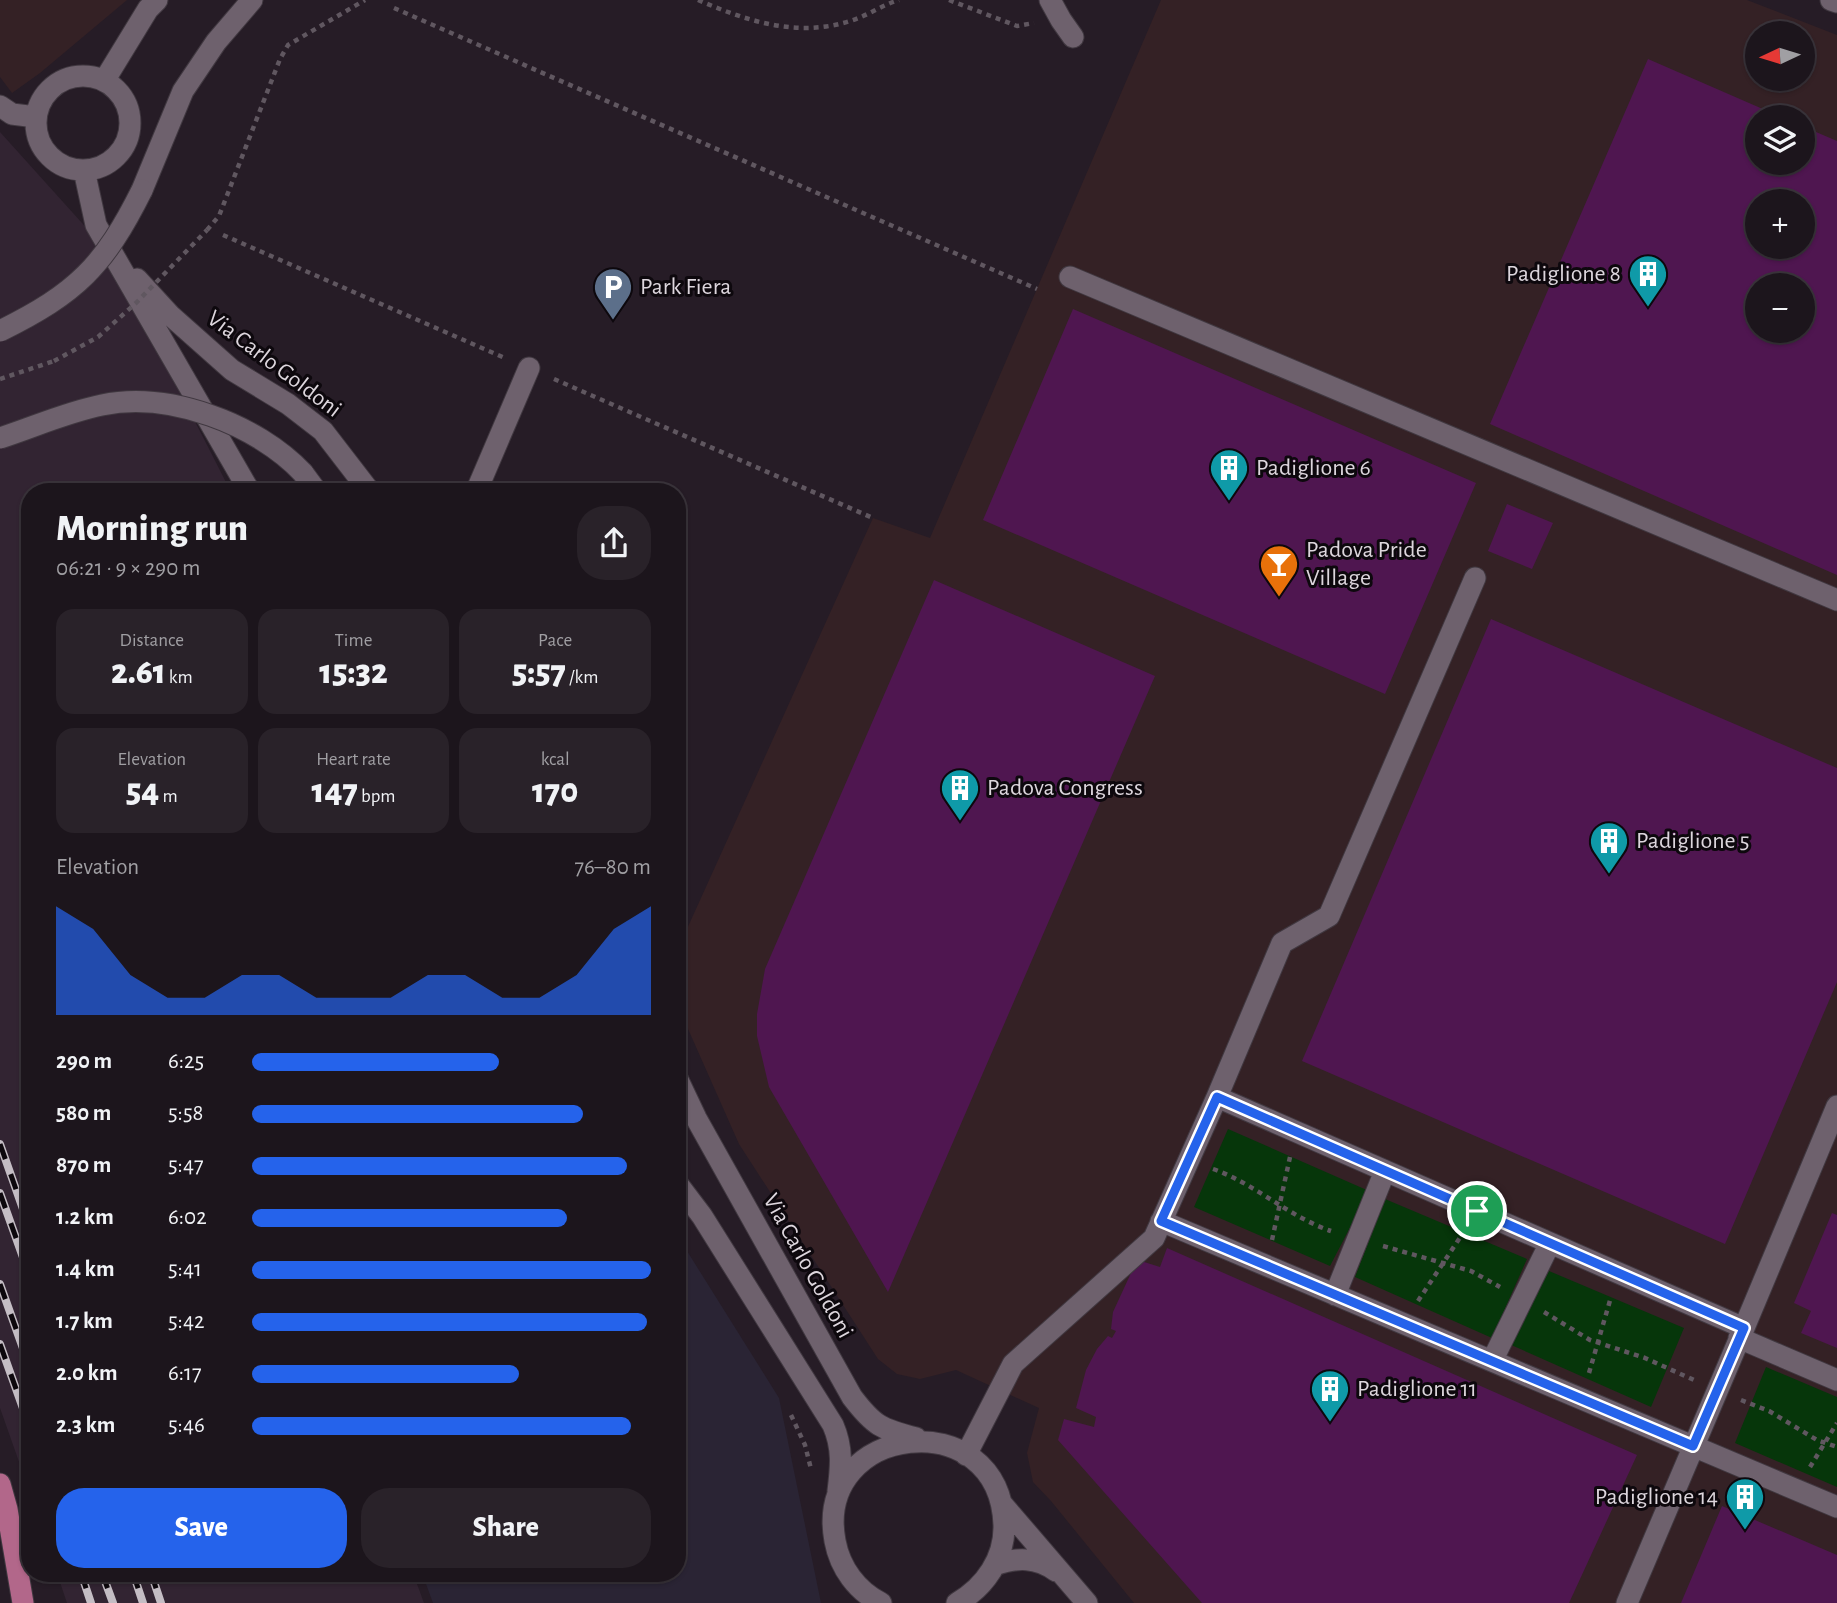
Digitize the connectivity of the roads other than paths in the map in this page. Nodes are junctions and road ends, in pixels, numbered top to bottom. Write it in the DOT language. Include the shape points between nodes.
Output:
graph roads {
  1 [pos="157,0"];
  2 [pos="252,0"];
  3 [pos="1050,0"];
  4 [pos="1831,0"];
  5 [pos="1837,2"];
  6 [pos="1073,37"];
  7 [pos="104,81"];
  8 [pos="0,106"];
  9 [pos="36,117"];
  10 [pos="84,170"];
  11 [pos="111,252"];
  12 [pos="1070,277"];
  13 [pos="0,331"];
  14 [pos="529,368"];
  15 [pos="0,439"];
  16 [pos="245,483"];
  17 [pos="310,483"];
  18 [pos="363,483"];
  19 [pos="480,483"];
  20 [pos="1475,578"];
  21 [pos="1837,600"];
  22 [pos="686,1097"];
  23 [pos="1217,1097"];
  24 [pos="1837,1106"];
  25 [pos="1385,1171"];
  26 [pos="686,1184"];
  27 [pos="686,1195"];
  28 [pos="702,1216"];
  29 [pos="1161,1221"];
  30 [pos="1550,1243"];
  31 [pos="1335,1295"];
  32 [pos="1742,1333"];
  33 [pos="1492,1361"];
  34 [pos="1837,1380"];
  35 [pos="928,1441"];
  36 [pos="1693,1446"];
  37 [pos="966,1455"];
  38 [pos="0,1483"];
  39 [pos="836,1503"];
  40 [pos="1002,1504"];
  41 [pos="1837,1507"];
  42 [pos="0,1522"];
  43 [pos="995,1565"];
  44 [pos="17,1573"];
  45 [pos="1070,1581"];
  46 [pos="857,1586"];
  47 [pos="23,1603"];
  48 [pos="871,1603"];
  49 [pos="881,1603"];
  50 [pos="957,1603"];
  51 [pos="1087,1603"];
  52 [pos="1627,1603"];
  1 -- 7 [label="street"];
  2 -- 13 [label="street, bridge" via="183,91 142,190 105,255 54,303"];
  3 -- 6 [label="street"];
  4 -- 5 [label="street"];
  7 -- 9 [label="street" via="79,76 55,85 46,93"];
  7 -- 10 [label="street" via="123,99 130,126 120,152 98,167"];
  8 -- 9 [label="street" via="12,114"];
  9 -- 10 [label="street" via="40,143 48,154 58,163"];
  10 -- 11 [label="street, Via Carlo Goldoni" via="96,225"];
  11 -- 16 [label="street, Via Carlo Goldoni"];
  11 -- 18 [label="street, Via Carlo Goldoni" via="216,357 323,431"];
  12 -- 21 [label="street"];
  14 -- 19 [label="street"];
  15 -- 17 [label="street, bridge" via="103,405 167,406 200,412 254,435 295,464"];
  20 -- 23 [label="street" via="1328,916 1282,943"];
  22 -- 35 [label="street, Via Carlo Goldoni" via="852,1397 883,1429"];
  23 -- 25 [label="street"];
  23 -- 29 [label="street"];
  24 -- 32 [label="street"];
  25 -- 30 [label="street"];
  25 -- 31 [label="street"];
  26 -- 28 [label="street"];
  27 -- 28 [label="street"];
  28 -- 39 [label="street" via="833,1425 841,1458"];
  29 -- 31 [label="street"];
  29 -- 37 [label="street" via="1154,1238 1013,1364"];
  30 -- 32 [label="street"];
  30 -- 33 [label="street"];
  31 -- 33 [label="street"];
  32 -- 34 [label="street"];
  32 -- 36 [label="street"];
  33 -- 36 [label="street"];
  35 -- 37 [label="street, Via Carlo Goldoni"];
  35 -- 39 [label="street" via="899,1443 871,1455 849,1476"];
  36 -- 41 [label="street"];
  36 -- 52 [label="street"];
  37 -- 40 [label="street" via="988,1476"];
  38 -- 44 [label="main road"];
  39 -- 46 [label="street" via="836,1549"];
  40 -- 43 [label="street" via="1003,1541"];
  40 -- 45 [label="street"];
  42 -- 44 [label="street"];
  43 -- 45 [label="street" via="1014,1559 1035,1561"];
  43 -- 50 [label="street" via="976,1590"];
  44 -- 47 [label="main road"];
  45 -- 51 [label="street"];
  46 -- 48 [label="street"];
  46 -- 49 [label="street"];
}
